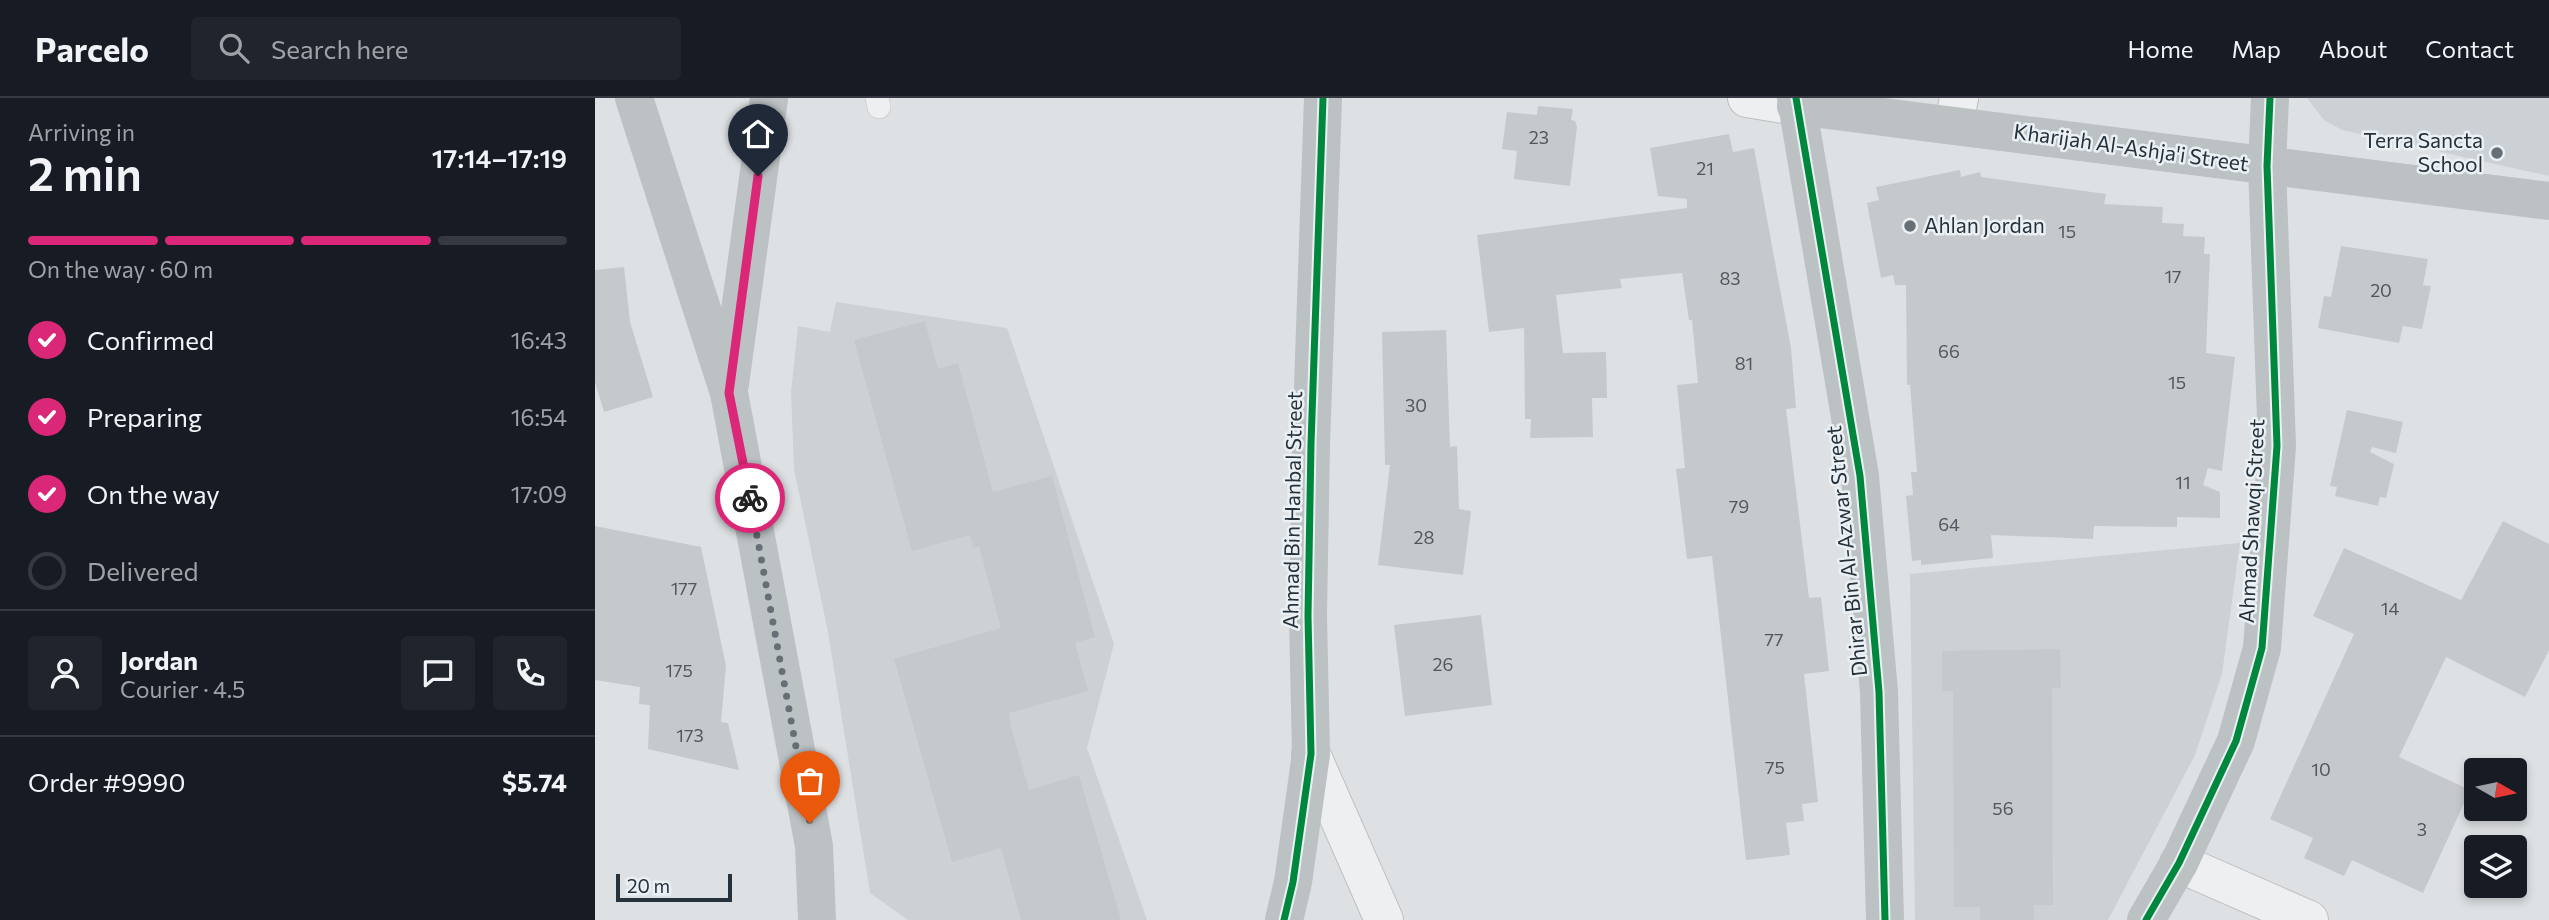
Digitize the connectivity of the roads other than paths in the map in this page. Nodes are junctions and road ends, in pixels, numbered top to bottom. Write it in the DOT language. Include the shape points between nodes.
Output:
graph roads {
  1 [pos="769,98"];
  2 [pos="1323,98"];
  3 [pos="1747,98"];
  4 [pos="2270,98"];
  5 [pos="1796,102"];
  6 [pos="643,103"];
  7 [pos="1957,111"];
  8 [pos="2267,166"];
  9 [pos="2549,201"];
  10 [pos="729,393"];
  11 [pos="1311,754"];
  12 [pos="2179,863"];
  13 [pos="817,920"];
  14 [pos="1284,920"];
  15 [pos="1384,920"];
  16 [pos="1885,920"];
  17 [pos="2146,920"];
  18 [pos="2309,920"];
  1 -- 10 [label="street"];
  2 -- 11 [label="street, Ahmad Bin Hanbal Street" via="1309,523"];
  3 -- 5 [label="street"];
  4 -- 8 [label="street, Ahmad Shawqi Street"];
  5 -- 7 [label="street, Kharijah Al-Ashja'i Street"];
  5 -- 16 [label="street, Dhirar Bin Al-Azwar Street" via="1860,476 1879,692"];
  6 -- 10 [label="street"];
  7 -- 8 [label="street, Kharijah Al-Ashja'i Street"];
  8 -- 9 [label="street, Kharijah Al-Ashja'i Street"];
  8 -- 12 [label="street, Ahmad Shawqi Street" via="2277,446 2262,648 2236,741"];
  10 -- 13 [label="street" via="814,846"];
  11 -- 14 [label="street, Ahmad Bin Hanbal Street"];
  11 -- 15 [label="street"];
  12 -- 17 [label="street, Ahmad Shawqi Street"];
  12 -- 18 [label="street"];
}
